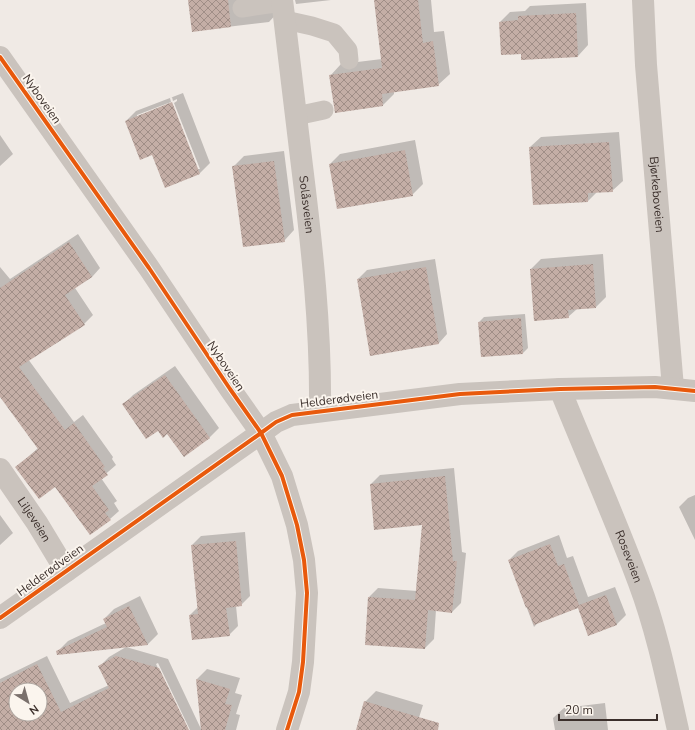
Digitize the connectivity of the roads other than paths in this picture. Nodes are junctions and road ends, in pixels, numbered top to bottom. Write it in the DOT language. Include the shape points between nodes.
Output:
graph roads {
  1 [pos="643,0"];
  2 [pos="242,8"];
  3 [pos="283,8"];
  4 [pos="0,58"];
  5 [pos="349,60"];
  6 [pos="324,110"];
  7 [pos="296,116"];
  8 [pos="673,388"];
  9 [pos="560,389"];
  10 [pos="695,390"];
  11 [pos="320,410"];
  12 [pos="261,433"];
  13 [pos="0,469"];
  14 [pos="66,571"];
  15 [pos="0,618"];
  16 [pos="287,730"];
  17 [pos="678,730"];
  1 -- 8 [label="street, Bjørkeboveien" via="646,65"];
  2 -- 3 [label="lane"];
  3 -- 5 [label="lane" via="312,26 334,33 348,50"];
  3 -- 7 [label="street, Solåsveien"];
  4 -- 12 [label="street, Nyboveien" via="149,268"];
  6 -- 7 [label="lane"];
  7 -- 11 [label="street, Solåsveien" via="318,321 321,365"];
  8 -- 9 [label="street, Helderødveien"];
  8 -- 10 [label="street, Helderødveien"];
  9 -- 11 [label="street, Helderødveien" via="460,394"];
  9 -- 17 [label="street, Roseveien" via="640,584 663,662"];
  11 -- 12 [label="street, Helderødveien" via="292,415"];
  12 -- 14 [label="street, Helderødveien"];
  12 -- 16 [label="street, Nyboveien" via="282,476 295,518 304,560 307,594 299,692"];
  13 -- 14 [label="street, Liljeveien"];
  14 -- 15 [label="street, Helderødveien"];
}
